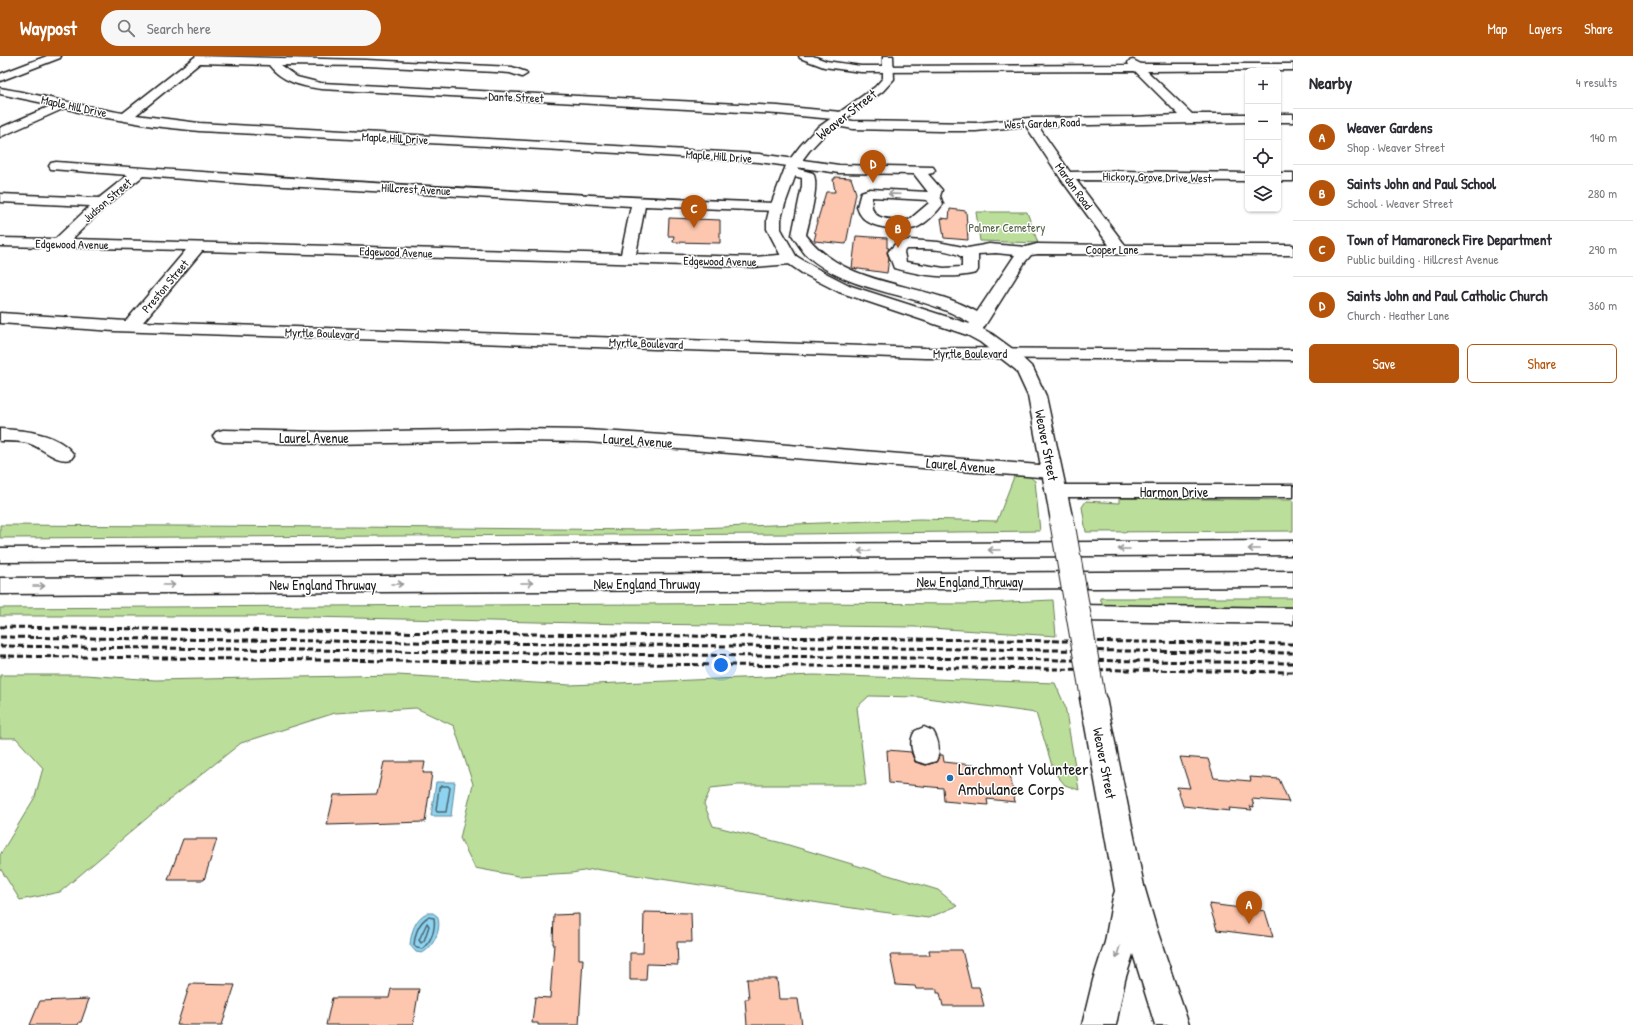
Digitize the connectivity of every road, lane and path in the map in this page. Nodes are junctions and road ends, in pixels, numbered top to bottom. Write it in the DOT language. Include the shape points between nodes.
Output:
graph roads {
  1 [pos="56,56"];
  2 [pos="804,56"];
  3 [pos="888,56"];
  4 [pos="1120,56"];
  5 [pos="200,58"];
  6 [pos="272,62"];
  7 [pos="1293,67"];
  8 [pos="889,69"];
  9 [pos="1140,69"];
  10 [pos="522,74"];
  11 [pos="0,78"];
  12 [pos="0,91"];
  13 [pos="62,105"];
  14 [pos="126,117"];
  15 [pos="1189,118"];
  16 [pos="1245,118"];
  17 [pos="1281,118"];
  18 [pos="1293,118"];
  19 [pos="838,119"];
  20 [pos="1029,122"];
  21 [pos="0,133"];
  22 [pos="56,166"];
  23 [pos="792,167"];
  24 [pos="139,173"];
  25 [pos="1066,176"];
  26 [pos="1245,177"];
  27 [pos="1281,177"];
  28 [pos="1293,177"];
  29 [pos="933,196"];
  30 [pos="0,198"];
  31 [pos="102,202"];
  32 [pos="639,202"];
  33 [pos="777,207"];
  34 [pos="865,209"];
  35 [pos="0,242"];
  36 [pos="58,244"];
  37 [pos="902,245"];
  38 [pos="198,246"];
  39 [pos="1120,250"];
  40 [pos="1293,250"];
  41 [pos="1026,252"];
  42 [pos="967,253"];
  43 [pos="791,258"];
  44 [pos="627,259"];
  45 [pos="899,265"];
  46 [pos="880,285"];
  47 [pos="0,318"];
  48 [pos="131,326"];
  49 [pos="976,326"];
  50 [pos="1008,354"];
  51 [pos="1293,355"];
  52 [pos="0,435"];
  53 [pos="223,436"];
  54 [pos="64,455"];
  55 [pos="1054,481"];
  56 [pos="1293,490"];
  57 [pos="1293,548"];
  58 [pos="0,555"];
  59 [pos="1293,579"];
  60 [pos="0,586"];
  61 [pos="1088,613"];
  62 [pos="1293,616"];
  63 [pos="1129,886"];
  64 [pos="1099,1025"];
  65 [pos="1172,1025"];
  1 -- 11 [label="main road"];
  2 -- 8 [label="main road" via="824,64 845,68"];
  3 -- 8 [label="main road, Weaver Street"];
  4 -- 9 [label="main road"];
  5 -- 6 [label="main road"];
  5 -- 14 [label="main road"];
  6 -- 10 [label="main road" via="488,68 512,70"];
  6 -- 19 [label="main road, Dante Street" via="278,71 287,77 298,82 321,86 778,110"];
  7 -- 9 [label="main road"];
  8 -- 9 [label="main road"];
  8 -- 19 [label="main road, Weaver Street" via="888,79 879,90"];
  9 -- 15 [label="main road"];
  12 -- 13 [label="main road, Maple Hill Drive"];
  13 -- 14 [label="main road, Maple Hill Drive"];
  13 -- 21 [label="main road"];
  14 -- 23 [label="main road, Maple Hill Drive" via="198,127 758,158"];
  15 -- 16 [label="main road, West Garden Road"];
  15 -- 20 [label="main road, West Garden Road"];
  17 -- 18 [label="main road"];
  19 -- 20 [label="main road, West Garden Road" via="854,124 914,127 976,127"];
  19 -- 23 [label="main road, Weaver Street" via="820,132"];
  20 -- 25 [label="main road, Mardon Road"];
  22 -- 24 [label="main road, Hillcrest Avenue"];
  23 -- 29 [label="main road" via="923,170 935,190"];
  23 -- 33 [label="main road, Weaver Street"];
  23 -- 46 [label="main road" via="808,176 809,186 799,235 803,244 825,263"];
  24 -- 31 [label="main road, Judson Street"];
  24 -- 32 [label="main road, Hillcrest Avenue"];
  25 -- 26 [label="main road, Hickory Grove Drive West"];
  25 -- 39 [label="main road, Mardon Road"];
  27 -- 28 [label="main road"];
  29 -- 34 [label="main road, one-way" via="870,193 866,195"];
  29 -- 34 [label="main road" via="936,204 924,213 916,224 878,222 870,218"];
  30 -- 31 [label="main road"];
  31 -- 36 [label="main road, Judson Street"];
  32 -- 33 [label="main road, Hillcrest Avenue"];
  32 -- 44 [label="main road"];
  33 -- 43 [label="main road, Weaver Street" via="774,229 778,240"];
  34 -- 37 [label="main road" via="858,212 859,228 899,239"];
  35 -- 36 [label="main road, Edgewood Avenue"];
  36 -- 38 [label="main road, Edgewood Avenue"];
  37 -- 42 [label="main road" via="954,248"];
  37 -- 45 [label="main road" via="896,252"];
  38 -- 44 [label="main road, Edgewood Avenue"];
  38 -- 48 [label="main road, Preston Street"];
  39 -- 40 [label="main road, Cooper Lane"];
  39 -- 41 [label="main road, Cooper Lane" via="1037,249"];
  41 -- 42 [label="main road, Cooper Lane" via="978,248"];
  41 -- 49 [label="main road" via="1018,259"];
  42 -- 45 [label="main road" via="970,255 970,270 961,273"];
  43 -- 44 [label="main road, Edgewood Avenue" via="755,262"];
  43 -- 49 [label="main road, Weaver Street" via="845,289 934,317"];
  45 -- 46 [label="main road"];
  46 -- 49 [label="main road" via="954,308"];
  47 -- 48 [label="main road, Myrtle Boulevard"];
  48 -- 50 [label="main road, Myrtle Boulevard"];
  49 -- 50 [label="main road, Weaver Street"];
  50 -- 51 [label="main road, Myrtle Boulevard"];
  50 -- 55 [label="main road, Weaver Street" via="1024,368 1037,396"];
  52 -- 54 [label="main road" via="32,437 46,442"];
  53 -- 55 [label="main road, Laurel Avenue" via="587,436 662,441"];
  55 -- 56 [label="main road, Harmon Drive"];
  55 -- 61 [label="main road, Weaver Street, bridge" via="1062,521"];
  57 -- 58 [label="main road, one-way"];
  60 -- 59 [label="main road, New England Thruway, one-way"];
  61 -- 62 [label="main road"];
  61 -- 63 [label="main road, Weaver Street, bridge" via="1093,698"];
  63 -- 64 [label="main road, one-way" via="1121,942"];
  63 -- 65 [label="main road, Weaver Street"];
}
